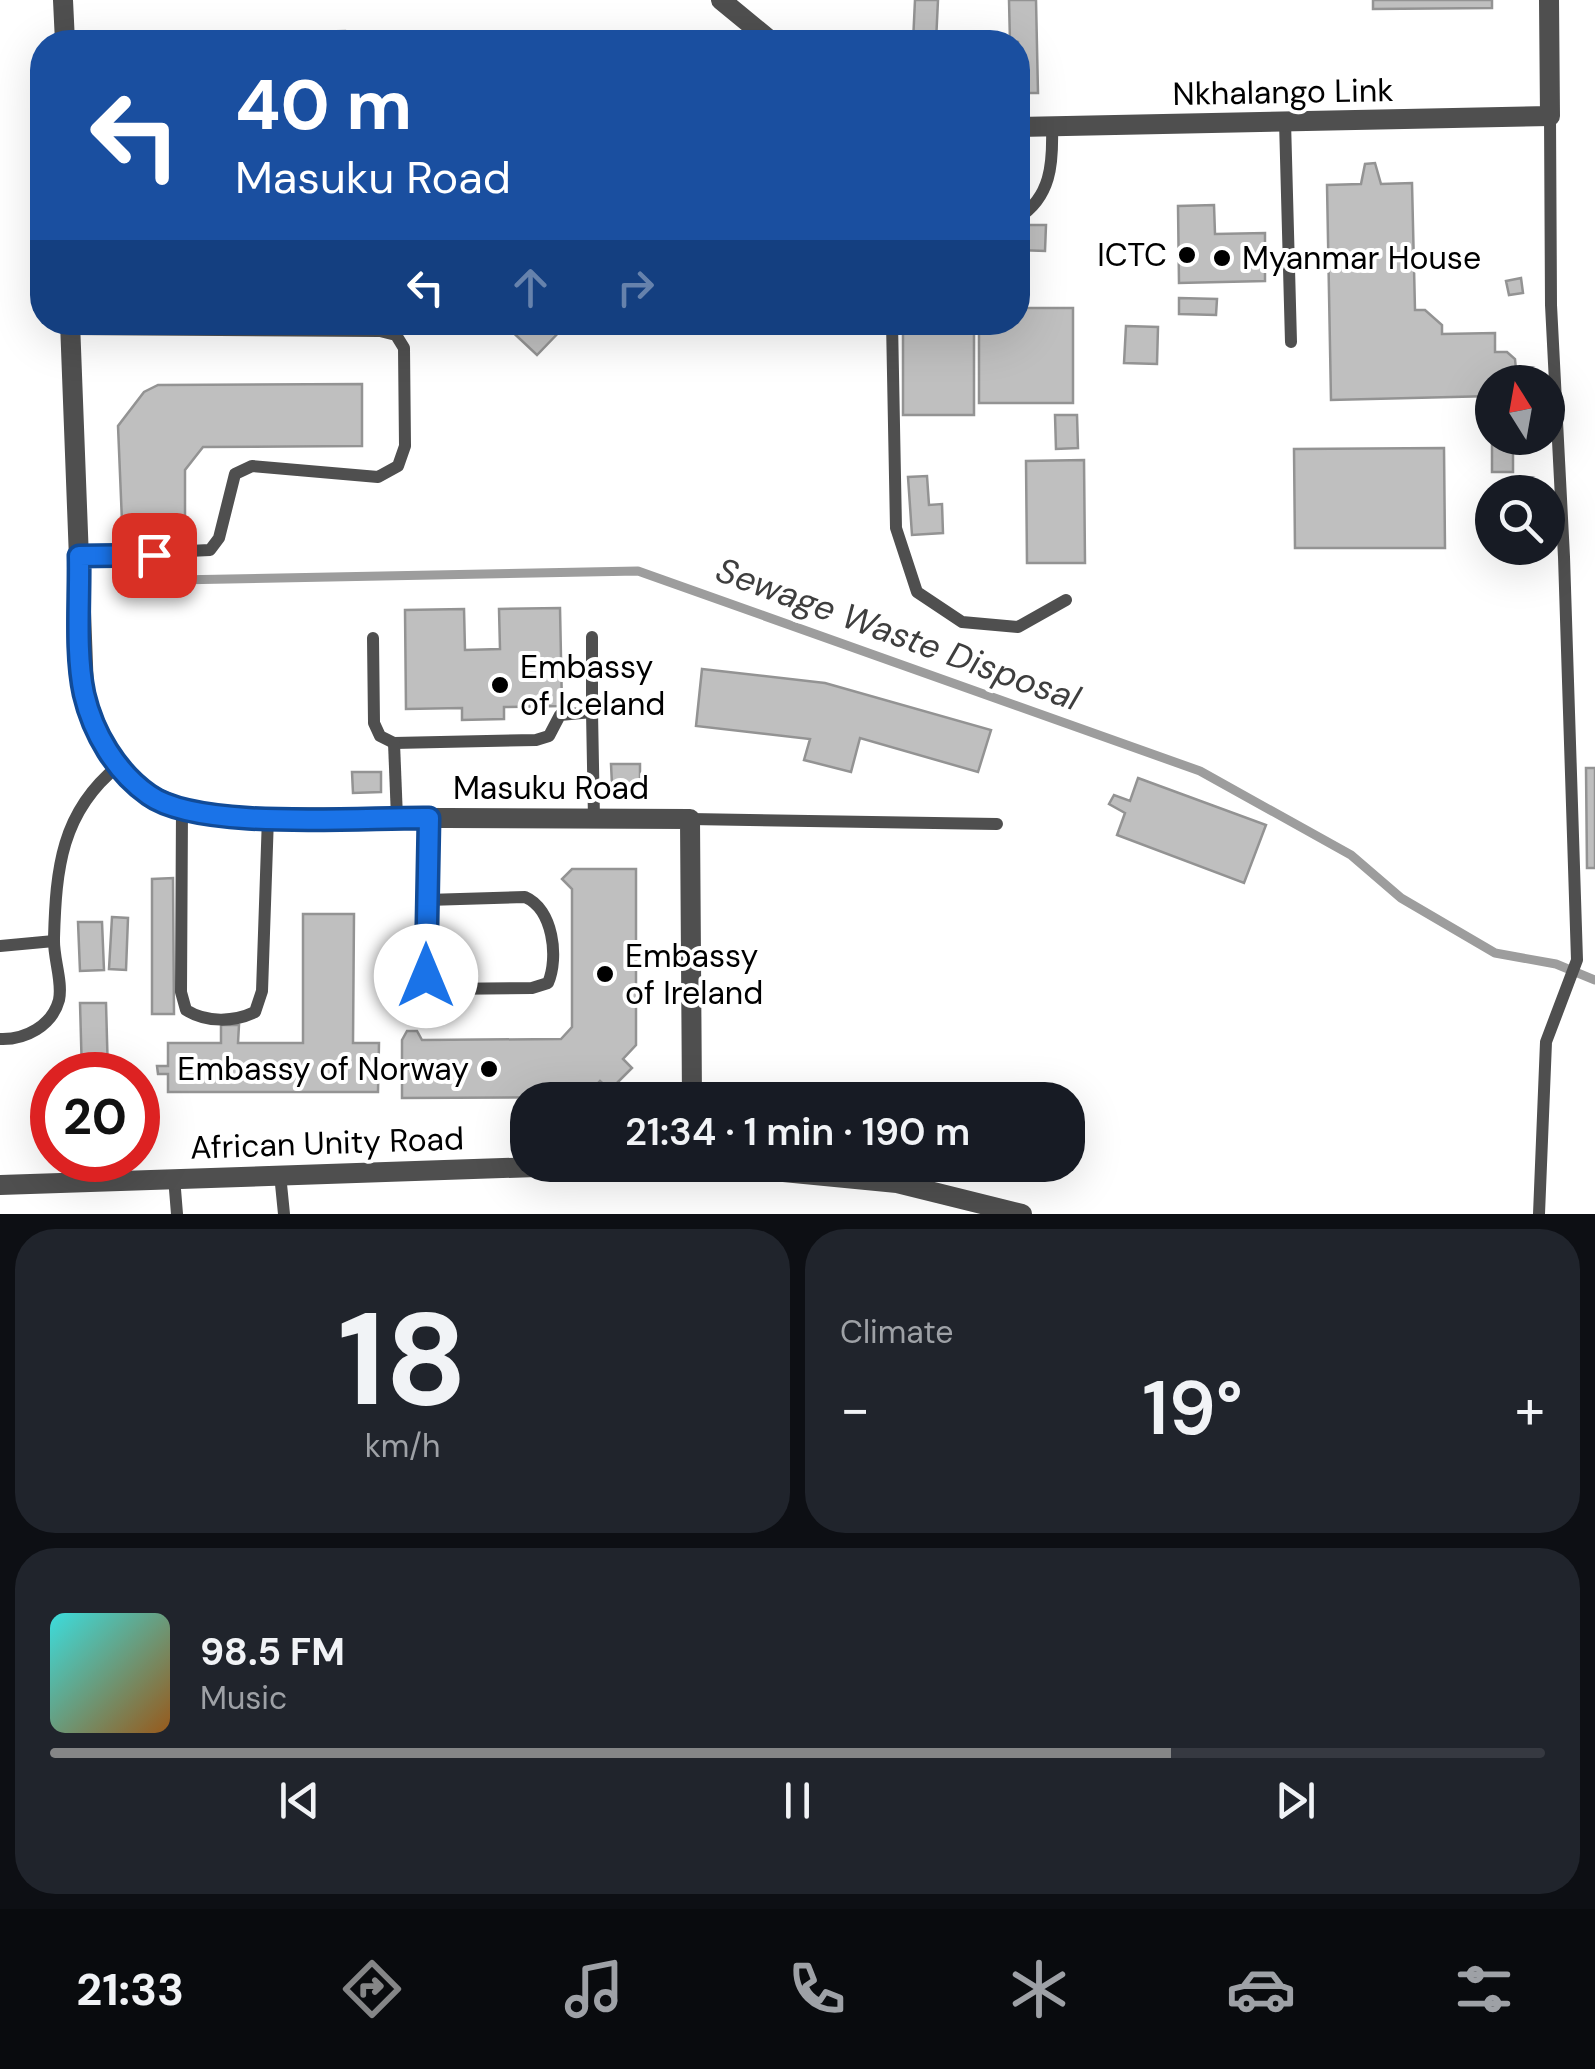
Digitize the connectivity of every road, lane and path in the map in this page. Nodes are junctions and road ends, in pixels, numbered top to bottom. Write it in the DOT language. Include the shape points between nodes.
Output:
graph roads {
  1 [pos="64,0"];
  2 [pos="721,0"];
  3 [pos="1549,0"];
  4 [pos="64,30"];
  5 [pos="757,30"];
  6 [pos="1550,116"];
  7 [pos="1285,122"];
  8 [pos="1030,128"];
  9 [pos="1052,128"];
  10 [pos="1030,206"];
  11 [pos="70,335"];
  12 [pos="396,335"];
  13 [pos="892,335"];
  14 [pos="1291,342"];
  15 [pos="79,556"];
  16 [pos="1066,600"];
  17 [pos="373,638"];
  18 [pos="592,638"];
  19 [pos="592,712"];
  20 [pos="394,743"];
  21 [pos="118,766"];
  22 [pos="182,810"];
  23 [pos="268,817"];
  24 [pos="397,818"];
  25 [pos="429,818"];
  26 [pos="594,819"];
  27 [pos="690,819"];
  28 [pos="997,824"];
  29 [pos="426,900"];
  30 [pos="54,940"];
  31 [pos="0,946"];
  32 [pos="0,1039"];
  33 [pos="692,1082"];
  34 [pos="510,1167"];
  35 [pos="280,1174"];
  36 [pos="174,1177"];
  37 [pos="883,1182"];
  38 [pos="0,1185"];
  39 [pos="995,1210"];
  40 [pos="177,1214"];
  41 [pos="284,1214"];
  42 [pos="1022,1214"];
  43 [pos="1539,1214"];
  1 -- 4 [label="street"];
  2 -- 5 [label="street"];
  3 -- 6 [label="street"];
  6 -- 7 [label="street, Nkhalango Link"];
  6 -- 43 [label="lane" via="1551,305 1577,960 1546,1042"];
  7 -- 9 [label="street, Nkhalango Link"];
  7 -- 14 [label="lane"];
  8 -- 9 [label="street, Nkhalango Link"];
  9 -- 10 [label="lane" via="1053,166"];
  11 -- 15 [label="street, Masuku Road"];
  12 -- 15 [label="lane" via="404,348 398,466 378,476 252,466 235,474 210,550"];
  13 -- 16 [label="lane" via="896,528 917,592 962,622 1018,627"];
  15 -- 21 [label="street, Masuku Road" via="84,691 98,734"];
  17 -- 20 [label="lane" via="374,722 380,736"];
  18 -- 19 [label="lane"];
  19 -- 20 [label="lane" via="560,715 549,736 536,740"];
  19 -- 26 [label="lane"];
  20 -- 24 [label="lane"];
  21 -- 22 [label="street, Masuku Road" via="150,796"];
  21 -- 30 [label="lane" via="92,787 72,817"];
  22 -- 23 [label="street, Masuku Road"];
  22 -- 23 [label="lane" via="180,992 186,1010 199,1018 240,1019 255,1012 262,991"];
  23 -- 24 [label="street, Masuku Road"];
  24 -- 25 [label="street, Masuku Road"];
  25 -- 26 [label="street, Masuku Road"];
  25 -- 29 [label="lane"];
  26 -- 27 [label="street, Masuku Road"];
  27 -- 28 [label="lane"];
  27 -- 33 [label="street, Masuku Road"];
  29 -- 29 [label="lane" via="426,976 437,989 548,983 554,970 548,918 538,902"];
  30 -- 31 [label="lane"];
  30 -- 32 [label="lane" via="59,998 50,1019 28,1036"];
  34 -- 35 [label="street, African Unity Road"];
  35 -- 36 [label="street, African Unity Road"];
  35 -- 41 [label="lane"];
  36 -- 38 [label="street, African Unity Road"];
  36 -- 40 [label="lane"];
  37 -- 39 [label="street"];
  39 -- 42 [label="street"];
}
